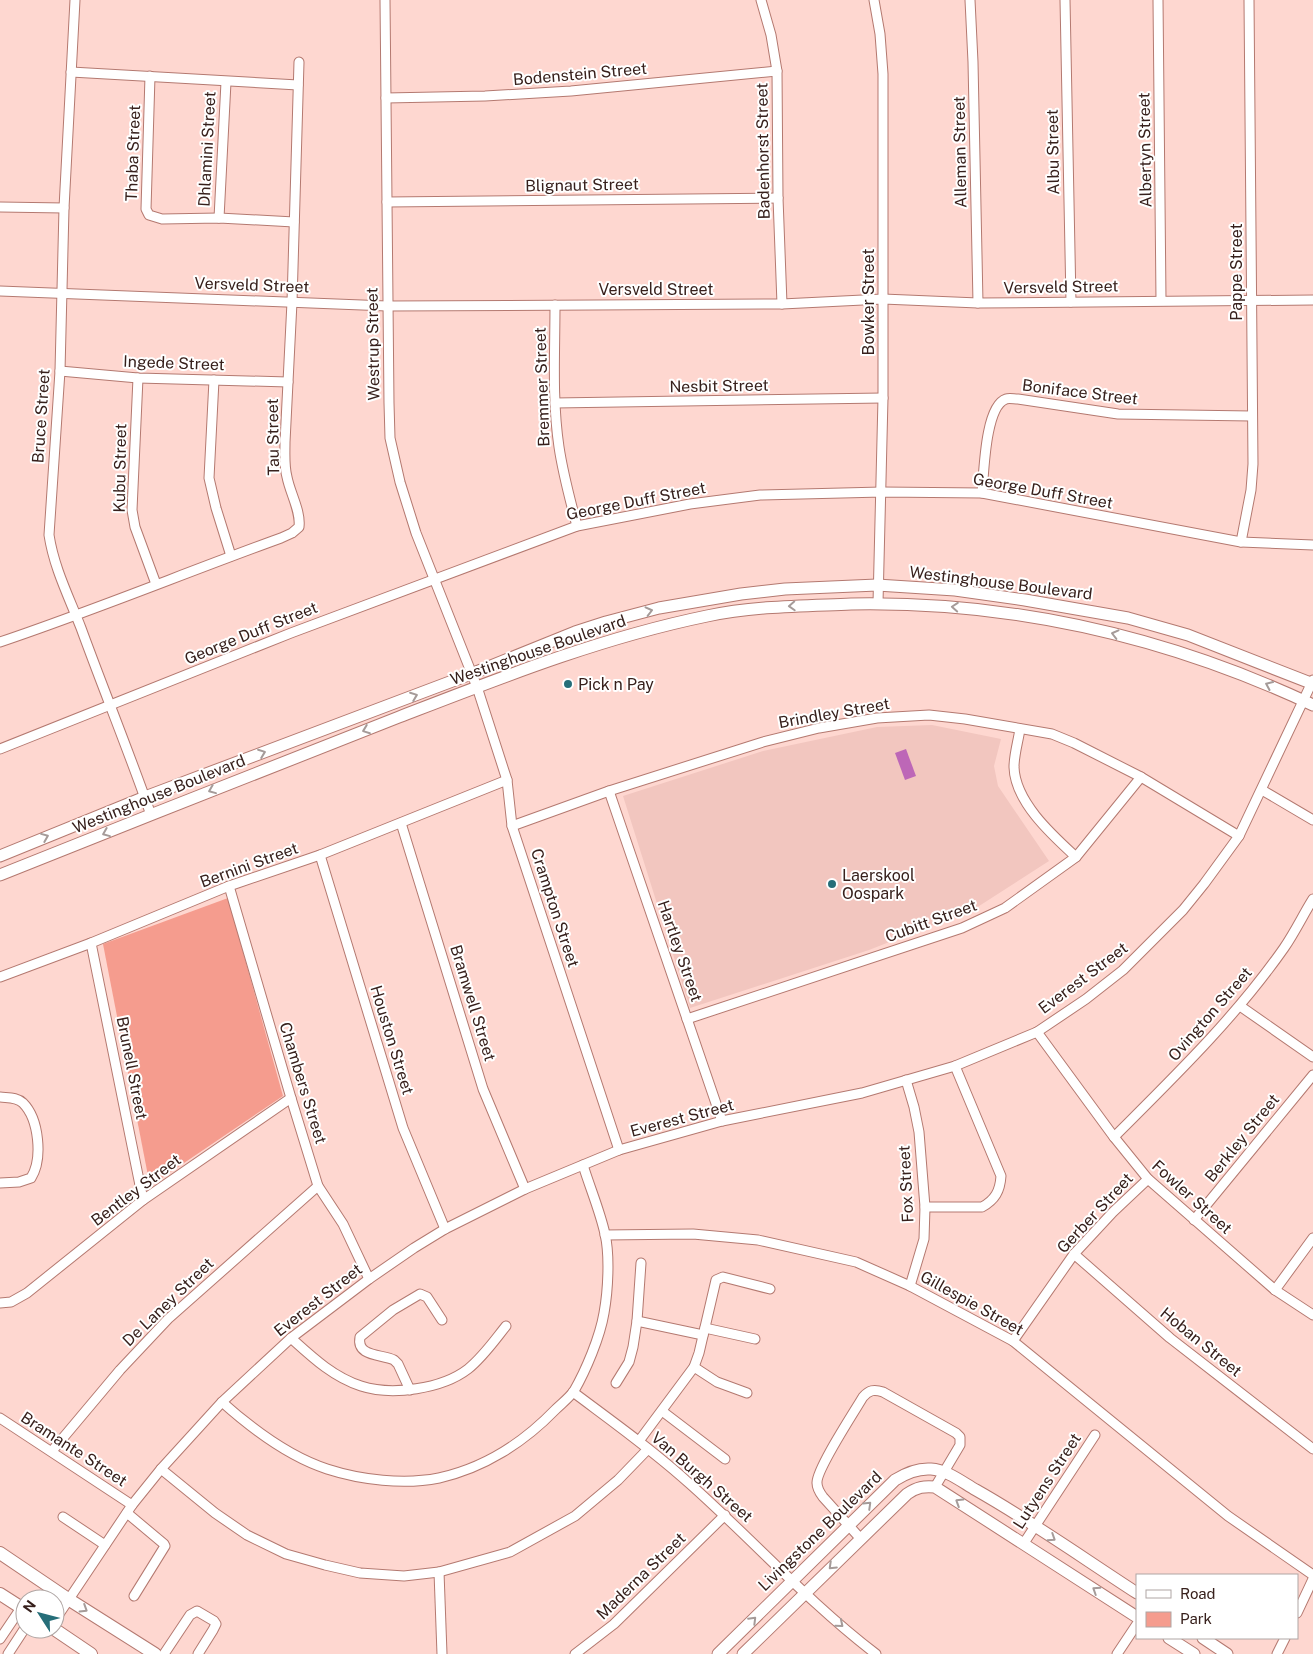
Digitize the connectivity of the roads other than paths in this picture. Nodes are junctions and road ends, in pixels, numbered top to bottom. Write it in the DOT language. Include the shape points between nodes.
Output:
graph roads {
  1 [pos="75,0"];
  2 [pos="385,0"];
  3 [pos="761,0"];
  4 [pos="874,0"];
  5 [pos="970,0"];
  6 [pos="1065,0"];
  7 [pos="1158,0"];
  8 [pos="1249,0"];
  9 [pos="299,62"];
  10 [pos="776,71"];
  11 [pos="71,72"];
  12 [pos="150,76"];
  13 [pos="226,82"];
  14 [pos="298,85"];
  15 [pos="386,98"];
  16 [pos="778,198"];
  17 [pos="388,202"];
  18 [pos="0,207"];
  19 [pos="64,208"];
  20 [pos="219,218"];
  21 [pos="294,222"];
  22 [pos="0,290"];
  23 [pos="61,293"];
  24 [pos="883,299"];
  25 [pos="1161,300"];
  26 [pos="1251,300"];
  27 [pos="1313,300"];
  28 [pos="292,302"];
  29 [pos="1072,302"];
  30 [pos="978,303"];
  31 [pos="555,304"];
  32 [pos="782,304"];
  33 [pos="387,306"];
  34 [pos="60,371"];
  35 [pos="138,378"];
  36 [pos="214,380"];
  37 [pos="288,382"];
  38 [pos="883,398"];
  39 [pos="555,403"];
  40 [pos="1251,416"];
  41 [pos="882,492"];
  42 [pos="982,493"];
  43 [pos="577,526"];
  44 [pos="1241,542"];
  45 [pos="1313,546"];
  46 [pos="231,556"];
  47 [pos="434,578"];
  48 [pos="156,584"];
  49 [pos="877,585"];
  50 [pos="878,604"];
  51 [pos="76,616"];
  52 [pos="0,642"];
  53 [pos="471,674"];
  54 [pos="1313,683"];
  55 [pos="477,687"];
  56 [pos="1308,703"];
  57 [pos="110,706"];
  58 [pos="1020,729"];
  59 [pos="0,749"];
  60 [pos="1140,778"];
  61 [pos="507,780"];
  62 [pos="1262,790"];
  63 [pos="609,791"];
  64 [pos="145,797"];
  65 [pos="151,815"];
  66 [pos="1313,820"];
  67 [pos="401,823"];
  68 [pos="512,826"];
  69 [pos="1239,836"];
  70 [pos="320,855"];
  71 [pos="0,856"];
  72 [pos="1076,857"];
  73 [pos="0,875"];
  74 [pos="229,886"];
  75 [pos="1313,899"];
  76 [pos="91,943"];
  77 [pos="0,977"];
  78 [pos="1240,1006"];
  79 [pos="687,1019"];
  80 [pos="1037,1032"];
  81 [pos="1313,1057"];
  82 [pos="955,1066"];
  83 [pos="1313,1075"];
  84 [pos="906,1080"];
  85 [pos="0,1097"];
  86 [pos="291,1098"];
  87 [pos="722,1122"];
  88 [pos="1114,1137"];
  89 [pos="619,1150"];
  90 [pos="583,1165"];
  91 [pos="1148,1179"];
  92 [pos="0,1184"];
  93 [pos="318,1186"];
  94 [pos="525,1189"];
  95 [pos="143,1200"];
  96 [pos="925,1207"];
  97 [pos="1194,1220"];
  98 [pos="445,1230"];
  99 [pos="605,1235"];
  100 [pos="1313,1238"];
  101 [pos="1074,1254"];
  102 [pos="641,1263"];
  103 [pos="369,1279"];
  104 [pos="910,1286"];
  105 [pos="770,1289"];
  106 [pos="1275,1290"];
  107 [pos="0,1303"];
  108 [pos="1313,1315"];
  109 [pos="442,1320"];
  110 [pos="637,1321"];
  111 [pos="506,1326"];
  112 [pos="704,1332"];
  113 [pos="291,1338"];
  114 [pos="755,1339"];
  115 [pos="1013,1341"];
  116 [pos="694,1367"];
  117 [pos="616,1382"];
  118 [pos="410,1390"];
  119 [pos="573,1392"];
  120 [pos="747,1393"];
  121 [pos="222,1402"];
  122 [pos="662,1410"];
  123 [pos="0,1418"];
  124 [pos="1094,1435"];
  125 [pos="638,1441"];
  126 [pos="648,1449"];
  127 [pos="1313,1449"];
  128 [pos="52,1451"];
  129 [pos="725,1458"];
  130 [pos="161,1469"];
  131 [pos="944,1472"];
  132 [pos="935,1488"];
  133 [pos="129,1509"];
  134 [pos="724,1515"];
  135 [pos="63,1517"];
  136 [pos="848,1525"];
  137 [pos="1035,1527"];
  138 [pos="860,1538"];
  139 [pos="1024,1543"];
  140 [pos="105,1545"];
  141 [pos="1,1557"];
  142 [pos="439,1572"];
  143 [pos="1313,1575"];
  144 [pos="1313,1580"];
  145 [pos="791,1581"];
  146 [pos="1136,1592"];
  147 [pos="804,1593"];
  148 [pos="0,1594"];
  149 [pos="134,1596"];
  150 [pos="68,1600"];
  151 [pos="15,1604"];
  152 [pos="65,1605"];
  153 [pos="1298,1611"];
  154 [pos="1136,1615"];
  155 [pos="15,1619"];
  156 [pos="1136,1626"];
  157 [pos="65,1636"];
  158 [pos="0,1639"];
  159 [pos="18,1639"];
  160 [pos="1171,1639"];
  161 [pos="1204,1639"];
  162 [pos="1284,1639"];
  163 [pos="8,1654"];
  164 [pos="91,1654"];
  165 [pos="154,1654"];
  166 [pos="164,1654"];
  167 [pos="198,1654"];
  168 [pos="442,1654"];
  169 [pos="575,1654"];
  170 [pos="718,1654"];
  171 [pos="743,1654"];
  172 [pos="876,1654"];
  173 [pos="1117,1654"];
  174 [pos="1194,1654"];
  175 [pos="1227,1654"];
  176 [pos="1277,1654"];
  1 -- 11 [label="street, Bruce Street"];
  2 -- 15 [label="street, Westrup Street"];
  3 -- 10 [label="street, Badenhorst Street" via="771,35"];
  4 -- 24 [label="street, Bowker Street" via="883,74"];
  5 -- 30 [label="street, Alleman Street"];
  6 -- 29 [label="street, Albu Street"];
  7 -- 25 [label="street, Albertyn Street"];
  8 -- 26 [label="street, Pappe Street"];
  9 -- 14 [label="street, Tau Street"];
  10 -- 15 [label="street, Bodenstein Street" via="562,91"];
  10 -- 16 [label="street, Badenhorst Street"];
  11 -- 12 [label="street"];
  11 -- 19 [label="street, Bruce Street"];
  12 -- 13 [label="street"];
  12 -- 20 [label="street, Thaba Street" via="146,209 149,215 162,219"];
  13 -- 14 [label="street"];
  13 -- 20 [label="street, Dhlamini Street"];
  14 -- 21 [label="street, Tau Street"];
  15 -- 17 [label="street, Westrup Street"];
  16 -- 17 [label="street, Blignaut Street"];
  16 -- 32 [label="street, Badenhorst Street"];
  17 -- 33 [label="street, Westrup Street"];
  18 -- 19 [label="street"];
  19 -- 23 [label="street, Bruce Street"];
  20 -- 21 [label="street"];
  21 -- 28 [label="street, Tau Street"];
  22 -- 23 [label="street, Versveld Street"];
  23 -- 28 [label="street, Versveld Street"];
  23 -- 34 [label="street, Bruce Street"];
  24 -- 30 [label="street, Versveld Street"];
  24 -- 32 [label="street, Versveld Street"];
  24 -- 38 [label="street, Bowker Street"];
  25 -- 26 [label="street, Versveld Street"];
  25 -- 29 [label="street, Versveld Street"];
  26 -- 27 [label="street, Versveld Street"];
  26 -- 40 [label="street, Pappe Street"];
  28 -- 33 [label="street, Versveld Street"];
  28 -- 37 [label="street, Tau Street"];
  29 -- 30 [label="street, Versveld Street"];
  31 -- 32 [label="street, Versveld Street"];
  31 -- 33 [label="street, Versveld Street"];
  31 -- 39 [label="street, Bremmer Street"];
  33 -- 47 [label="street, Westrup Street" via="392,451 416,534"];
  34 -- 35 [label="street, Ingede Street"];
  34 -- 51 [label="street, Bruce Street" via="49,534 51,551"];
  35 -- 36 [label="street, Ingede Street"];
  35 -- 48 [label="street, Kubu Street" via="132,510"];
  36 -- 37 [label="street, Ingede Street"];
  36 -- 46 [label="street" via="209,478"];
  37 -- 46 [label="street, Tau Street" via="285,464 299,527 292,533"];
  38 -- 39 [label="street, Nesbit Street"];
  38 -- 41 [label="street, Bowker Street"];
  39 -- 43 [label="street, Bremmer Street" via="563,475"];
  40 -- 42 [label="street, Boniface Street" via="1118,414 1005,399 997,405 989,425"];
  40 -- 44 [label="street, Pappe Street" via="1253,464"];
  41 -- 42 [label="street, George Duff Street"];
  41 -- 43 [label="street, George Duff Street" via="742,497"];
  41 -- 49 [label="street, Bowker Street"];
  42 -- 44 [label="street, George Duff Street"];
  43 -- 47 [label="street, George Duff Street"];
  44 -- 45 [label="street, George Duff Street"];
  46 -- 48 [label="street, Tau Street"];
  47 -- 53 [label="street, Westrup Street"];
  47 -- 57 [label="street, George Duff Street"];
  48 -- 51 [label="street, Tau Street"];
  49 -- 50 [label="street, Bowker Street"];
  53 -- 49 [label="street, Westinghouse Boulevard, one-way" via="588,628 659,608 785,589"];
  49 -- 54 [label="street, Westinghouse Boulevard" via="964,591 1128,618 1206,642"];
  50 -- 55 [label="street, Westinghouse Boulevard, one-way" via="780,607 707,616 594,644"];
  56 -- 50 [label="street, Westinghouse Boulevard, one-way" via="1198,658 1087,627 1005,612"];
  51 -- 52 [label="street, Tau Street"];
  51 -- 57 [label="street, Bruce Street"];
  53 -- 55 [label="street, Crampton Street"];
  64 -- 53 [label="street, Westinghouse Boulevard, one-way"];
  54 -- 56 [label="street, Everest Street"];
  55 -- 61 [label="street, Crampton Street"];
  55 -- 65 [label="street, Westinghouse Boulevard, one-way"];
  56 -- 62 [label="street, Everest Street"];
  57 -- 59 [label="street, George Duff Street"];
  57 -- 64 [label="street, Bruce Street"];
  58 -- 60 [label="street, Brindley Street" via="1052,734"];
  58 -- 63 [label="street, Brindley Street" via="929,716 877,718 763,742"];
  58 -- 72 [label="street" via="1014,766 1020,790 1046,829"];
  60 -- 69 [label="street, Brindley Street"];
  60 -- 72 [label="street, Cubitt Street"];
  61 -- 67 [label="street, Bernini Street"];
  61 -- 68 [label="street, Crampton Street"];
  62 -- 66 [label="street"];
  62 -- 69 [label="street, Everest Street"];
  63 -- 68 [label="street, Brindley Street"];
  63 -- 79 [label="street, Hartley Street"];
  64 -- 65 [label="street, Bruce Street"];
  71 -- 64 [label="street, Westinghouse Boulevard, one-way"];
  65 -- 73 [label="street, Westinghouse Boulevard, one-way"];
  67 -- 70 [label="street, Bernini Street"];
  67 -- 94 [label="street, Bramwell Street" via="483,1089"];
  68 -- 89 [label="street, Crampton Street"];
  69 -- 80 [label="street, Everest Street" via="1204,884 1161,934 1101,988"];
  70 -- 74 [label="street, Bernini Street"];
  70 -- 98 [label="street, Houston Street" via="403,1128"];
  72 -- 79 [label="street, Cubitt Street" via="1005,908 962,928"];
  74 -- 76 [label="street, Bernini Street"];
  74 -- 86 [label="street, Chambers Street"];
  75 -- 78 [label="street, Ovington Street" via="1285,947"];
  76 -- 77 [label="street, Bernini Street"];
  76 -- 95 [label="street, Brunell Street"];
  78 -- 81 [label="street"];
  78 -- 88 [label="street, Ovington Street"];
  79 -- 87 [label="street, Hartley Street"];
  80 -- 82 [label="street, Everest Street"];
  80 -- 88 [label="street, Fowler Street"];
  82 -- 84 [label="street, Everest Street"];
  82 -- 96 [label="street" via="1001,1176 1000,1186 996,1195 982,1207"];
  83 -- 97 [label="street, Berkley Street"];
  84 -- 87 [label="street, Everest Street" via="862,1093"];
  84 -- 96 [label="street, Fox Street" via="919,1132"];
  85 -- 92 [label="street" via="23,1103 37,1135 38,1152 30,1178"];
  86 -- 93 [label="street, Chambers Street"];
  86 -- 95 [label="street, Bentley Street"];
  87 -- 89 [label="street, Everest Street"];
  88 -- 91 [label="street, Fowler Street"];
  89 -- 90 [label="street, Everest Street"];
  90 -- 94 [label="street, Everest Street"];
  90 -- 99 [label="street"];
  91 -- 97 [label="street, Fowler Street"];
  91 -- 101 [label="street, Gerber Street"];
  93 -- 103 [label="street, Chambers Street" via="343,1224"];
  93 -- 128 [label="street, De Laney Street" via="168,1319"];
  94 -- 98 [label="street, Everest Street"];
  95 -- 107 [label="street, Bentley Street" via="27,1293 11,1302"];
  96 -- 104 [label="street, Fox Street" via="923,1245"];
  97 -- 106 [label="street, Fowler Street"];
  98 -- 103 [label="street, Everest Street"];
  99 -- 104 [label="street, Gillespie Street" via="693,1234 758,1240 856,1262"];
  99 -- 119 [label="street" via="604,1314 592,1352"];
  100 -- 106 [label="street"];
  101 -- 115 [label="street, Gerber Street"];
  101 -- 127 [label="street, Hoban Street" via="1170,1338"];
  102 -- 110 [label="street"];
  103 -- 113 [label="street, Everest Street"];
  104 -- 115 [label="street, Gillespie Street"];
  105 -- 112 [label="street" via="723,1277 718,1279"];
  106 -- 108 [label="street, Fowler Street"];
  109 -- 118 [label="street" via="427,1297 420,1294 360,1337 364,1351 398,1364"];
  110 -- 112 [label="street"];
  110 -- 117 [label="street" via="629,1362"];
  111 -- 118 [label="street" via="486,1352 466,1370 440,1384"];
  112 -- 114 [label="street"];
  112 -- 116 [label="street"];
  113 -- 118 [label="street" via="320,1364 361,1386"];
  113 -- 121 [label="street, Everest Street"];
  115 -- 143 [label="street, Gillespie Street" via="1228,1516"];
  116 -- 120 [label="street" via="717,1382"];
  116 -- 122 [label="street"];
  119 -- 121 [label="street" via="535,1430 481,1465 438,1478 405,1481 377,1480 325,1469 292,1454"];
  119 -- 125 [label="street, Van Burgh Street"];
  121 -- 130 [label="street, Everest Street"];
  122 -- 125 [label="street"];
  122 -- 129 [label="street, Van Burgh Street"];
  123 -- 128 [label="street, Bramante Street"];
  124 -- 137 [label="street, Lutyens Street"];
  125 -- 126 [label="street, Van Burgh Street"];
  126 -- 134 [label="street, Van Burgh Street"];
  126 -- 142 [label="street" via="618,1480 575,1516 510,1552"];
  128 -- 133 [label="street, Bramante Street"];
  130 -- 133 [label="street, Everest Street"];
  130 -- 142 [label="street" via="223,1519 286,1554 360,1573 404,1576"];
  131 -- 132 [label="street"];
  136 -- 131 [label="street, Livingstone Boulevard, one-way" via="906,1473 932,1469"];
  131 -- 136 [label="street" via="960,1445 960,1437 883,1392 868,1392 818,1477 819,1490"];
  131 -- 137 [label="street, Livingstone Boulevard"];
  132 -- 138 [label="street, Livingstone Boulevard" via="913,1489"];
  139 -- 132 [label="street, one-way"];
  133 -- 140 [label="street, Everest Street"];
  133 -- 149 [label="street, Bramante Street" via="166,1546"];
  134 -- 145 [label="street, Van Burgh Street"];
  134 -- 169 [label="street, Maderna Street" via="614,1624"];
  135 -- 140 [label="street"];
  136 -- 138 [label="street"];
  136 -- 145 [label="street, Livingstone Boulevard"];
  137 -- 139 [label="street, Lutyens Street"];
  137 -- 146 [label="street, Livingstone Boulevard, one-way"];
  138 -- 147 [label="street, Livingstone Boulevard, one-way"];
  154 -- 139 [label="street, one-way"];
  140 -- 150 [label="street, Everest Street"];
  141 -- 150 [label="main road"];
  142 -- 168 [label="street"];
  144 -- 153 [label="street"];
  145 -- 147 [label="street, Van Burgh Street"];
  170 -- 145 [label="street, Livingstone Boulevard, one-way"];
  147 -- 171 [label="street, Livingstone Boulevard"];
  147 -- 172 [label="street, Van Burgh Street, one-way"];
  148 -- 151 [label="main road"];
  150 -- 152 [label="street, Everest Street"];
  150 -- 165 [label="main road, one-way"];
  155 -- 158 [label="street"];
  156 -- 173 [label="street"];
  157 -- 164 [label="main road"];
  159 -- 163 [label="street"];
  160 -- 174 [label="street"];
  161 -- 175 [label="street"];
  162 -- 176 [label="street"];
  166 -- 167 [label="street" via="190,1615 197,1611 216,1624"];
}
